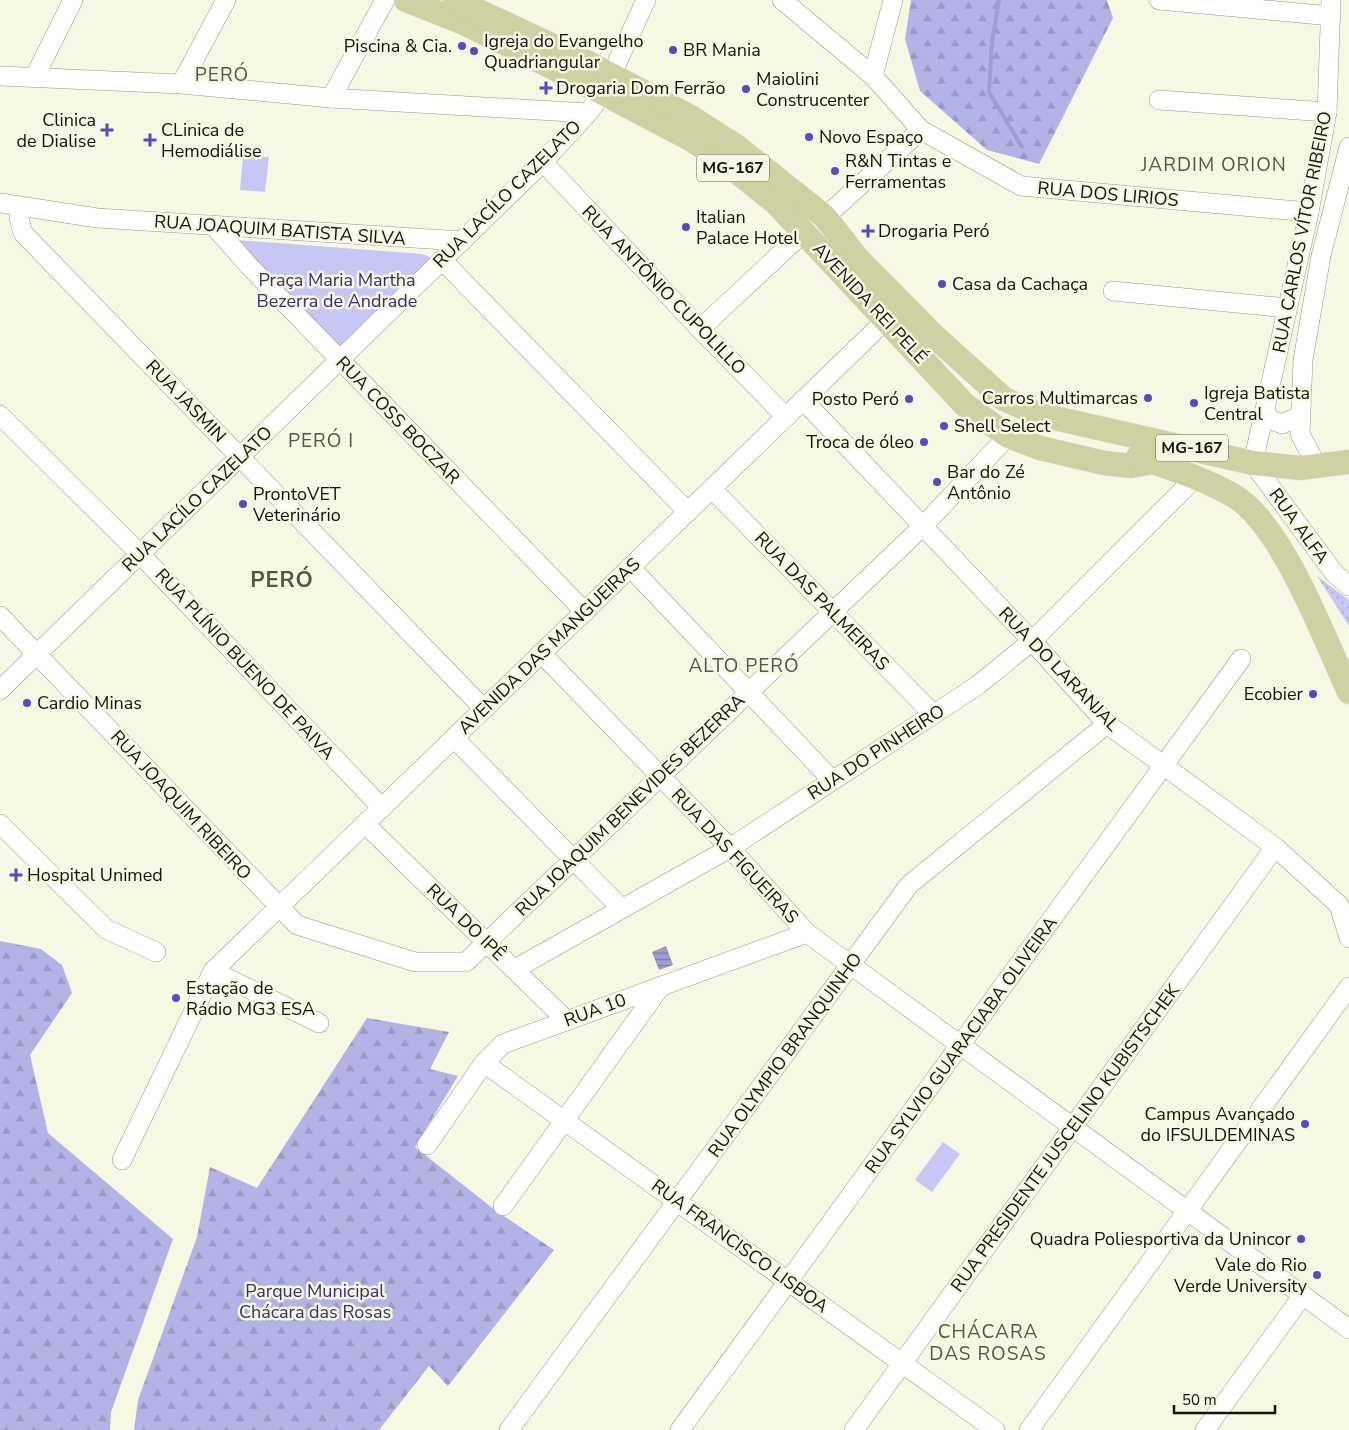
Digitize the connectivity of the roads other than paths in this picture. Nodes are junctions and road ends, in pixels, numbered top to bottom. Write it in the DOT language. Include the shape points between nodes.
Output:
graph roads {
  1 [pos="72,0"];
  2 [pos="226,0"];
  3 [pos="385,0"];
  4 [pos="406,0"];
  5 [pos="455,0"];
  6 [pos="646,0"];
  7 [pos="784,0"];
  8 [pos="893,0"];
  9 [pos="1159,0"];
  10 [pos="1331,8"];
  11 [pos="0,76"];
  12 [pos="35,76"];
  13 [pos="873,76"];
  14 [pos="181,84"];
  15 [pos="607,84"];
  16 [pos="331,98"];
  17 [pos="1159,100"];
  18 [pos="1328,112"];
  19 [pos="588,113"];
  20 [pos="921,130"];
  21 [pos="1349,147"];
  22 [pos="543,162"];
  23 [pos="0,203"];
  24 [pos="1309,212"];
  25 [pos="0,216"];
  26 [pos="825,217"];
  27 [pos="19,218"];
  28 [pos="98,218"];
  29 [pos="214,226"];
  30 [pos="803,233"];
  31 [pos="462,241"];
  32 [pos="442,260"];
  33 [pos="1113,291"];
  34 [pos="1287,308"];
  35 [pos="886,320"];
  36 [pos="700,329"];
  37 [pos="933,335"];
  38 [pos="340,360"];
  39 [pos="803,400"];
  40 [pos="1265,410"];
  41 [pos="0,415"];
  42 [pos="786,416"];
  43 [pos="1300,416"];
  44 [pos="1130,434"];
  45 [pos="1011,438"];
  46 [pos="1053,438"];
  47 [pos="241,457"];
  48 [pos="1153,462"];
  49 [pos="1349,462"];
  50 [pos="1253,463"];
  51 [pos="1318,466"];
  52 [pos="1194,479"];
  53 [pos="712,489"];
  54 [pos="688,512"];
  55 [pos="922,526"];
  56 [pos="142,554"];
  57 [pos="630,567"];
  58 [pos="1341,570"];
  59 [pos="1349,586"];
  60 [pos="833,611"];
  61 [pos="584,612"];
  62 [pos="0,616"];
  63 [pos="1032,641"];
  64 [pos="542,653"];
  65 [pos="38,654"];
  66 [pos="1241,659"];
  67 [pos="0,690"];
  68 [pos="748,692"];
  69 [pos="1349,692"];
  70 [pos="484,709"];
  71 [pos="933,714"];
  72 [pos="1107,724"];
  73 [pos="454,738"];
  74 [pos="1163,767"];
  75 [pos="661,776"];
  76 [pos="832,780"];
  77 [pos="382,808"];
  78 [pos="0,824"];
  79 [pos="365,824"];
  80 [pos="1275,847"];
  81 [pos="730,848"];
  82 [pos="574,859"];
  83 [pos="278,908"];
  84 [pos="622,909"];
  85 [pos="807,933"];
  86 [pos="1349,938"];
  87 [pos="487,942"];
  88 [pos="156,952"];
  89 [pos="850,966"];
  90 [pos="515,969"];
  91 [pos="213,971"];
  92 [pos="661,986"];
  93 [pos="1349,987"];
  94 [pos="567,1021"];
  95 [pos="319,1023"];
  96 [pos="960,1045"];
  97 [pos="484,1063"];
  98 [pos="564,1120"];
  99 [pos="1073,1127"];
  100 [pos="427,1145"];
  101 [pos="122,1160"];
  102 [pos="677,1201"];
  103 [pos="503,1206"];
  104 [pos="1188,1211"];
  105 [pos="788,1281"];
  106 [pos="1303,1295"];
  107 [pos="1349,1329"];
  108 [pos="903,1363"];
  109 [pos="509,1430"];
  110 [pos="680,1430"];
  111 [pos="854,1430"];
  112 [pos="995,1430"];
  113 [pos="1029,1430"];
  114 [pos="1205,1430"];
  1 -- 12 [label="street"];
  2 -- 14 [label="street"];
  3 -- 16 [label="street"];
  4 -- 15 [label="main road, AVENIDA REI PELÉ / MG-167"];
  5 -- 15 [label="main road, AVENIDA REI PELÉ / MG-167" via="579,58"];
  6 -- 15 [label="street, RUA LACÍLO CAZELATO"];
  7 -- 13 [label="street, RUA DOS LIRIOS"];
  8 -- 13 [label="street"];
  9 -- 10 [label="street"];
  10 -- 18 [label="street, RUA CARLOS VÍTOR RIBEIRO"];
  11 -- 12 [label="street"];
  12 -- 14 [label="street"];
  13 -- 20 [label="street, RUA DOS LIRIOS"];
  14 -- 16 [label="street"];
  15 -- 19 [label="street, RUA LACÍLO CAZELATO"];
  15 -- 26 [label="main road, AVENIDA REI PELÉ / MG-167" via="689,116 736,146"];
  15 -- 30 [label="main road, AVENIDA REI PELÉ / MG-167" via="726,163 764,192"];
  16 -- 19 [label="street"];
  17 -- 18 [label="street"];
  18 -- 24 [label="street, RUA CARLOS VÍTOR RIBEIRO"];
  19 -- 22 [label="street, RUA LACÍLO CAZELATO"];
  20 -- 24 [label="street, RUA DOS LIRIOS" via="1022,186"];
  20 -- 26 [label="street"];
  21 -- 43 [label="street, RUA CARLOS VÍTOR RIBEIRO" via="1321,256 1303,360"];
  22 -- 31 [label="street, RUA LACÍLO CAZELATO"];
  22 -- 36 [label="street, RUA ANTÔNIO CUPOLILLO"];
  23 -- 28 [label="street, RUA JOAQUIM BATISTA SILVA"];
  24 -- 34 [label="street, RUA CARLOS VÍTOR RIBEIRO"];
  25 -- 27 [label="street, RUA JOAQUIM BATISTA SILVA"];
  26 -- 37 [label="main road, AVENIDA REI PELÉ / MG-167" via="857,258"];
  27 -- 28 [label="street, RUA JOAQUIM BATISTA SILVA"];
  27 -- 47 [label="street, RUA JASMIN" via="24,233"];
  28 -- 29 [label="street, RUA JOAQUIM BATISTA SILVA"];
  29 -- 31 [label="street, RUA JOAQUIM BATISTA SILVA"];
  29 -- 38 [label="street, RUA COSS BOCZAR"];
  30 -- 35 [label="main road, AVENIDA REI PELÉ / MG-167"];
  30 -- 36 [label="street"];
  31 -- 32 [label="street, RUA LACÍLO CAZELATO"];
  32 -- 38 [label="street, RUA LACÍLO CAZELATO"];
  32 -- 54 [label="street"];
  33 -- 34 [label="street"];
  34 -- 40 [label="street, RUA CARLOS VÍTOR RIBEIRO"];
  35 -- 39 [label="street, AVENIDA DAS MANGUEIRAS"];
  35 -- 45 [label="main road, AVENIDA REI PELÉ / MG-167" via="965,405"];
  36 -- 42 [label="street, RUA ANTÔNIO CUPOLILLO"];
  37 -- 44 [label="main road, MG-167" via="1004,398 1037,414"];
  37 -- 46 [label="main road" via="988,402 1013,420"];
  38 -- 47 [label="street, RUA LACÍLO CAZELATO"];
  38 -- 61 [label="street, RUA COSS BOCZAR"];
  39 -- 42 [label="street, AVENIDA DAS MANGUEIRAS"];
  39 -- 55 [label="street, RUA DO LARANJAL"];
  40 -- 43 [label="street" via="1269,419 1282,424"];
  40 -- 50 [label="street, RUA CARLOS VÍTOR RIBEIRO"];
  41 -- 56 [label="street, RUA PLÍNIO BUENO DE PAIVA"];
  42 -- 53 [label="street, AVENIDA DAS MANGUEIRAS"];
  43 -- 51 [label="street, RUA CARLOS VÍTOR RIBEIRO" via="1303,442"];
  44 -- 46 [label="main road"];
  44 -- 50 [label="main road, MG-167"];
  45 -- 46 [label="main road"];
  45 -- 48 [label="main road, AVENIDA REI PELÉ" via="1104,462 1131,466"];
  45 -- 55 [label="street, RUA JOAQUIM BENEVIDES BEZERRA"];
  46 -- 48 [label="main road"];
  47 -- 56 [label="street, RUA LACÍLO CAZELATO"];
  47 -- 70 [label="street, RUA JASMIN"];
  48 -- 52 [label="main road"];
  49 -- 51 [label="main road, MG-167"];
  50 -- 51 [label="main road, MG-167" via="1300,468"];
  50 -- 58 [label="street, RUA ALFA"];
  52 -- 63 [label="street, RUA DO PINHEIRO"];
  52 -- 69 [label="main road" via="1235,496 1261,519 1302,590"];
  53 -- 54 [label="street, AVENIDA DAS MANGUEIRAS"];
  53 -- 60 [label="street, RUA DAS PALMEIRAS"];
  54 -- 57 [label="street, AVENIDA DAS MANGUEIRAS"];
  55 -- 60 [label="street, RUA JOAQUIM BENEVIDES BEZERRA"];
  55 -- 63 [label="street, RUA DO LARANJAL"];
  56 -- 65 [label="street, RUA LACÍLO CAZELATO"];
  56 -- 77 [label="street, RUA PLÍNIO BUENO DE PAIVA"];
  57 -- 61 [label="street, AVENIDA DAS MANGUEIRAS"];
  57 -- 68 [label="street"];
  58 -- 59 [label="street, RUA ALFA"];
  60 -- 68 [label="street, RUA JOAQUIM BENEVIDES BEZERRA"];
  60 -- 71 [label="street, RUA DAS PALMEIRAS"];
  61 -- 64 [label="street, AVENIDA DAS MANGUEIRAS"];
  62 -- 65 [label="street, RUA JOAQUIM RIBEIRO"];
  63 -- 71 [label="street, RUA DO PINHEIRO" via="978,685"];
  63 -- 72 [label="street, RUA DO LARANJAL"];
  64 -- 70 [label="street, AVENIDA DAS MANGUEIRAS"];
  64 -- 75 [label="street, RUA DAS FIGUEIRAS"];
  65 -- 67 [label="street, RUA LACÍLO CAZELATO"];
  65 -- 83 [label="street, RUA JOAQUIM RIBEIRO"];
  66 -- 74 [label="street, RUA SYLVIO GUARACIABA OLIVEIRA"];
  68 -- 75 [label="street, RUA JOAQUIM BENEVIDES BEZERRA"];
  68 -- 76 [label="street"];
  70 -- 73 [label="street, AVENIDA DAS MANGUEIRAS"];
  71 -- 76 [label="street, RUA DO PINHEIRO"];
  72 -- 74 [label="street, RUA DO LARANJAL"];
  72 -- 89 [label="street, RUA OLYMPIO BRANQUINHO" via="909,885"];
  73 -- 77 [label="street, AVENIDA DAS MANGUEIRAS"];
  73 -- 82 [label="street"];
  74 -- 80 [label="street, RUA DO LARANJAL"];
  74 -- 96 [label="street, RUA SYLVIO GUARACIABA OLIVEIRA"];
  75 -- 81 [label="street, RUA DAS FIGUEIRAS"];
  75 -- 82 [label="street, RUA JOAQUIM BENEVIDES BEZERRA"];
  76 -- 81 [label="street, RUA DO PINHEIRO"];
  77 -- 79 [label="street, AVENIDA DAS MANGUEIRAS"];
  78 -- 88 [label="street" via="106,929"];
  79 -- 83 [label="street, AVENIDA DAS MANGUEIRAS"];
  79 -- 87 [label="street, RUA DO IPÊ"];
  80 -- 86 [label="street, RUA DO LARANJAL" via="1339,905"];
  80 -- 99 [label="street, RUA PRESIDENTE JUSCELINO KUBISTSCHEK"];
  81 -- 84 [label="street, RUA DO PINHEIRO"];
  81 -- 85 [label="street, RUA DAS FIGUEIRAS"];
  82 -- 84 [label="street"];
  82 -- 87 [label="street, RUA JOAQUIM BENEVIDES BEZERRA"];
  83 -- 87 [label="street, RUA JOAQUIM RIBEIRO" via="296,925 415,962 466,962"];
  83 -- 91 [label="street, AVENIDA DAS MANGUEIRAS"];
  84 -- 90 [label="street, RUA DO PINHEIRO"];
  85 -- 89 [label="street, RUA DAS FIGUEIRAS"];
  85 -- 92 [label="street, RUA 10"];
  87 -- 90 [label="street, RUA DO IPÊ"];
  89 -- 96 [label="street, RUA DAS FIGUEIRAS"];
  89 -- 102 [label="street, RUA OLYMPIO BRANQUINHO"];
  90 -- 94 [label="street, RUA DO IPÊ"];
  91 -- 95 [label="street"];
  91 -- 101 [label="street"];
  92 -- 94 [label="street, RUA 10"];
  92 -- 98 [label="street"];
  93 -- 104 [label="street"];
  94 -- 97 [label="street, RUA 10" via="503,1044"];
  96 -- 99 [label="street, RUA DAS FIGUEIRAS"];
  96 -- 105 [label="street, RUA SYLVIO GUARACIABA OLIVEIRA"];
  97 -- 98 [label="street, RUA FRANCISCO LISBOA"];
  97 -- 100 [label="street, RUA 10"];
  98 -- 102 [label="street, RUA FRANCISCO LISBOA"];
  98 -- 103 [label="street"];
  99 -- 104 [label="street, RUA DAS FIGUEIRAS"];
  99 -- 108 [label="street, RUA PRESIDENTE JUSCELINO KUBISTSCHEK"];
  102 -- 105 [label="street, RUA FRANCISCO LISBOA"];
  102 -- 109 [label="street, RUA OLYMPIO BRANQUINHO"];
  104 -- 106 [label="street, RUA DAS FIGUEIRAS"];
  104 -- 113 [label="street"];
  105 -- 108 [label="street, RUA FRANCISCO LISBOA"];
  105 -- 110 [label="street, RUA SYLVIO GUARACIABA OLIVEIRA"];
  106 -- 107 [label="street, RUA DAS FIGUEIRAS"];
  106 -- 114 [label="street"];
  108 -- 111 [label="street, RUA PRESIDENTE JUSCELINO KUBISTSCHEK"];
  108 -- 112 [label="street, RUA FRANCISCO LISBOA"];
}
